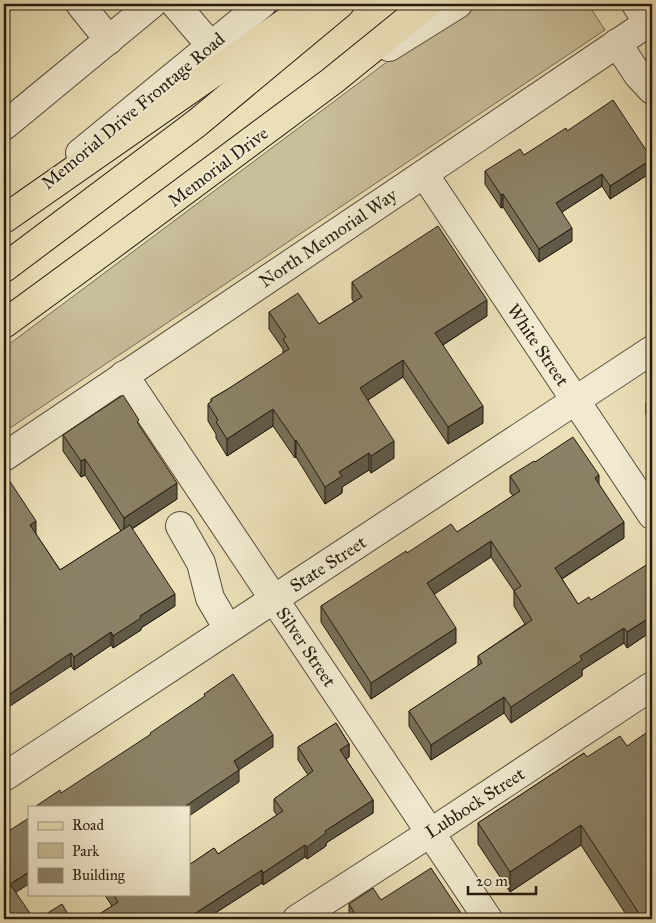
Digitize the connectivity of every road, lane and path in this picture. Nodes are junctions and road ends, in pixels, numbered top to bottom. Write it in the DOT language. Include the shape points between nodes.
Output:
graph roads {
  1 [pos="80,4"];
  2 [pos="152,4"];
  3 [pos="176,4"];
  4 [pos="262,4"];
  5 [pos="312,4"];
  6 [pos="340,4"];
  7 [pos="427,4"];
  8 [pos="458,4"];
  9 [pos="645,16"];
  10 [pos="109,40"];
  11 [pos="617,43"];
  12 [pos="211,46"];
  13 [pos="332,81"];
  14 [pos="652,90"];
  15 [pos="4,126"];
  16 [pos="424,174"];
  17 [pos="4,219"];
  18 [pos="4,268"];
  19 [pos="4,324"];
  20 [pos="652,350"];
  21 [pos="124,375"];
  22 [pos="576,401"];
  23 [pos="4,456"];
  24 [pos="652,515"];
  25 [pos="180,526"];
  26 [pos="274,599"];
  27 [pos="228,629"];
  28 [pos="652,686"];
  29 [pos="4,777"];
  30 [pos="430,833"];
  31 [pos="297,919"];
  32 [pos="488,919"];
  1 -- 10 [label="street"];
  2 -- 10 [label="street"];
  3 -- 12 [label="street"];
  4 -- 12 [label="street, Memorial Drive Frontage Road"];
  5 -- 17 [label="main road"];
  6 -- 18 [label="main road" via="197,123"];
  7 -- 13 [label="main road, Memorial Drive"];
  8 -- 13 [label="street"];
  9 -- 11 [label="street, North Memorial Way"];
  10 -- 15 [label="street"];
  11 -- 14 [label="street"];
  11 -- 16 [label="street, North Memorial Way"];
  12 -- 17 [label="street, Memorial Drive Frontage Road" via="91,143"];
  13 -- 19 [label="main road, Memorial Drive"];
  16 -- 21 [label="street, North Memorial Way"];
  16 -- 22 [label="street, White Street"];
  20 -- 22 [label="street, State Street"];
  21 -- 23 [label="street, North Memorial Way"];
  21 -- 26 [label="street, Silver Street"];
  22 -- 24 [label="street, White Street"];
  22 -- 26 [label="street, State Street"];
  25 -- 27 [label="street" via="201,563 210,598"];
  26 -- 27 [label="street, State Street"];
  26 -- 30 [label="street, Silver Street"];
  27 -- 29 [label="street, State Street"];
  28 -- 30 [label="street, Lubbock Street"];
  30 -- 31 [label="street, Lubbock Street"];
  30 -- 32 [label="street, Silver Street"];
}
